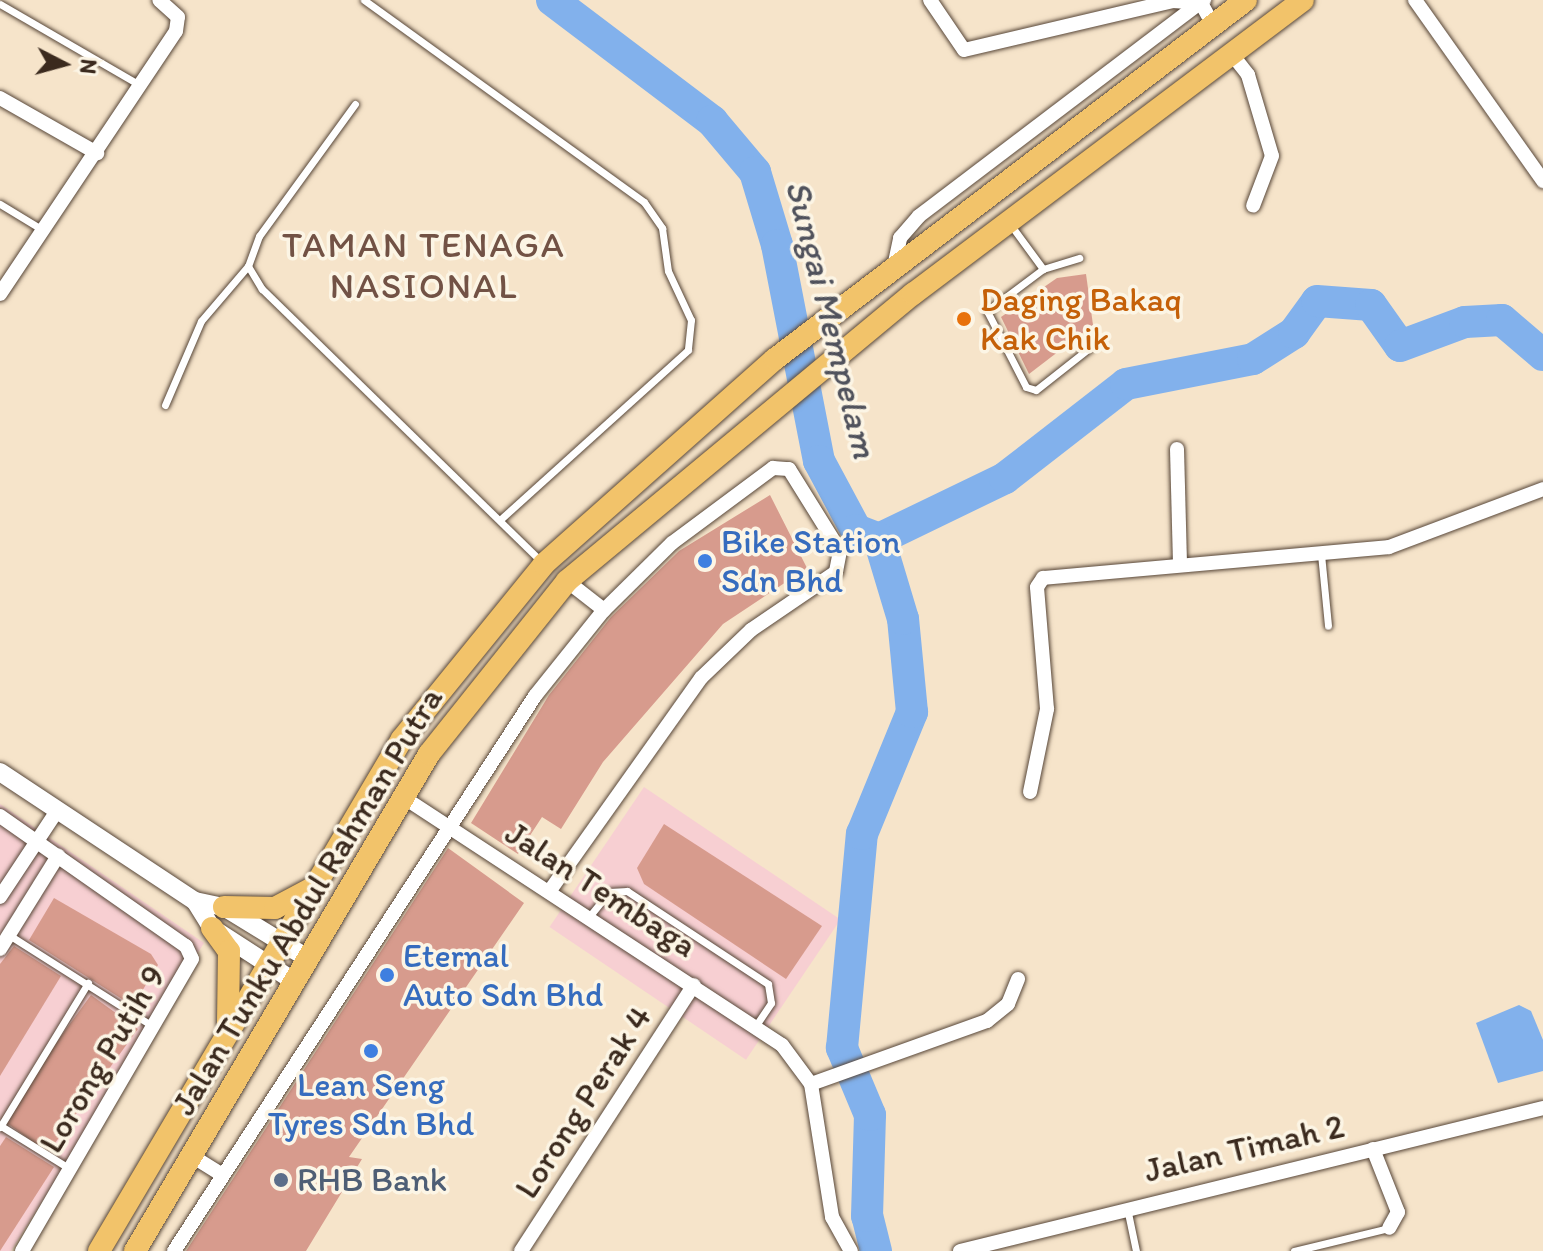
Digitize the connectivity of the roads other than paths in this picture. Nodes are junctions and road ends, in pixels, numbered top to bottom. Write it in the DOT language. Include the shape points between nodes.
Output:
graph roads {
  1 [pos="159,0"];
  2 [pos="364,0"];
  3 [pos="930,0"];
  4 [pos="1246,0"];
  5 [pos="1303,0"];
  6 [pos="1415,0"];
  7 [pos="1202,1"];
  8 [pos="0,4"];
  9 [pos="1213,25"];
  10 [pos="1231,53"];
  11 [pos="143,86"];
  12 [pos="0,98"];
  13 [pos="355,104"];
  14 [pos="97,153"];
  15 [pos="1543,181"];
  16 [pos="0,204"];
  17 [pos="1253,206"];
  18 [pos="1008,221"];
  19 [pos="44,230"];
  20 [pos="1079,258"];
  21 [pos="248,266"];
  22 [pos="894,267"];
  23 [pos="1043,269"];
  24 [pos="1,289"];
  25 [pos="1092,346"];
  26 [pos="165,405"];
  27 [pos="1177,449"];
  28 [pos="1543,489"];
  29 [pos="500,520"];
  30 [pos="1321,554"];
  31 [pos="544,564"];
  32 [pos="1180,564"];
  33 [pos="567,581"];
  34 [pos="604,610"];
  35 [pos="1328,626"];
  36 [pos="0,772"];
  37 [pos="1030,792"];
  38 [pos="403,797"];
  39 [pos="57,811"];
  40 [pos="1,818"];
  41 [pos="450,827"];
  42 [pos="34,840"];
  43 [pos="58,856"];
  44 [pos="311,889"];
  45 [pos="549,892"];
  46 [pos="0,897"];
  47 [pos="195,901"];
  48 [pos="224,907"];
  49 [pos="588,918"];
  50 [pos="212,928"];
  51 [pos="9,934"];
  52 [pos="281,943"];
  53 [pos="0,949"];
  54 [pos="309,959"];
  55 [pos="268,966"];
  56 [pos="1018,979"];
  57 [pos="295,982"];
  58 [pos="88,983"];
  59 [pos="694,985"];
  60 [pos="762,1027"];
  61 [pos="156,1028"];
  62 [pos="226,1037"];
  63 [pos="811,1084"];
  64 [pos="1543,1108"];
  65 [pos="0,1126"];
  66 [pos="1373,1149"];
  67 [pos="192,1156"];
  68 [pos="72,1169"];
  69 [pos="221,1174"];
  70 [pos="1126,1206"];
  71 [pos="1389,1228"];
  72 [pos="22,1251"];
  73 [pos="99,1251"];
  74 [pos="135,1251"];
  75 [pos="174,1251"];
  76 [pos="521,1251"];
  77 [pos="851,1251"];
  78 [pos="960,1251"];
  79 [pos="1136,1251"];
  80 [pos="1294,1251"];
  1 -- 11 [label="street" via="178,17"];
  2 -- 29 [label="lane" via="644,202 662,228 668,271 691,320 688,350"];
  3 -- 7 [label="street" via="964,50 1173,1"];
  4 -- 9 [label="main road, Jalan Tunku Abdul Rahman Putra"];
  5 -- 10 [label="main road, Jalan Tunku Abdul Rahman Putra"];
  6 -- 15 [label="street"];
  7 -- 9 [label="street"];
  7 -- 22 [label="street" via="919,216 900,238"];
  8 -- 11 [label="lane"];
  9 -- 22 [label="main road, Jalan Tunku Abdul Rahman Putra"];
  10 -- 17 [label="street" via="1248,75 1272,156"];
  10 -- 18 [label="main road, Jalan Tunku Abdul Rahman Putra"];
  11 -- 14 [label="street"];
  12 -- 14 [label="street"];
  13 -- 21 [label="lane" via="259,236"];
  14 -- 19 [label="street"];
  16 -- 19 [label="lane"];
  18 -- 23 [label="lane"];
  18 -- 33 [label="main road, Jalan Tunku Abdul Rahman Putra"];
  19 -- 24 [label="street"];
  20 -- 23 [label="lane"];
  21 -- 26 [label="lane" via="201,321"];
  21 -- 29 [label="lane" via="262,289"];
  22 -- 31 [label="main road, Jalan Tunku Abdul Rahman Putra" via="775,359"];
  23 -- 25 [label="lane" via="987,311 1026,387 1036,390"];
  27 -- 32 [label="street"];
  28 -- 30 [label="street" via="1389,547"];
  29 -- 31 [label="lane"];
  30 -- 32 [label="street"];
  30 -- 35 [label="lane"];
  31 -- 44 [label="main road, Jalan Tunku Abdul Rahman Putra" via="402,739"];
  32 -- 37 [label="street" via="1054,573 1037,587 1047,709"];
  33 -- 34 [label="street"];
  33 -- 38 [label="main road, Jalan Tunku Abdul Rahman Putra" via="513,642"];
  34 -- 41 [label="street" via="535,696"];
  34 -- 45 [label="street" via="672,543 773,468 789,469 840,551 836,572 751,630 701,678"];
  36 -- 39 [label="street"];
  38 -- 41 [label="street, Jalan Tembaga"];
  38 -- 54 [label="main road, Jalan Tunku Abdul Rahman Putra"];
  39 -- 42 [label="street"];
  39 -- 47 [label="street"];
  40 -- 42 [label="street, Lorong Putih 9"];
  41 -- 45 [label="street, Jalan Tembaga"];
  41 -- 69 [label="street"];
  42 -- 43 [label="street, Lorong Putih 9"];
  42 -- 46 [label="street"];
  43 -- 51 [label="street"];
  43 -- 61 [label="street, Lorong Putih 9" via="186,946 191,969"];
  44 -- 48 [label="main road" via="275,908"];
  44 -- 52 [label="main road, Jalan Tunku Abdul Rahman Putra"];
  45 -- 49 [label="street, Jalan Tembaga"];
  47 -- 48 [label="street"];
  47 -- 50 [label="street"];
  48 -- 52 [label="street"];
  49 -- 59 [label="street, Jalan Tembaga"];
  49 -- 60 [label="lane" via="609,892 627,891 768,984 771,1003"];
  50 -- 55 [label="street"];
  50 -- 62 [label="main road" via="229,951 234,986"];
  51 -- 53 [label="street"];
  51 -- 58 [label="lane"];
  52 -- 54 [label="street"];
  52 -- 55 [label="main road, Jalan Tunku Abdul Rahman Putra"];
  52 -- 57 [label="main road"];
  54 -- 57 [label="main road, Jalan Tunku Abdul Rahman Putra"];
  55 -- 57 [label="street"];
  55 -- 62 [label="main road, Jalan Tunku Abdul Rahman Putra"];
  56 -- 63 [label="street" via="1008,1004 987,1021"];
  57 -- 67 [label="main road, Jalan Tunku Abdul Rahman Putra"];
  58 -- 61 [label="lane"];
  58 -- 65 [label="lane"];
  59 -- 60 [label="street, Jalan Tembaga"];
  59 -- 76 [label="street, Lorong Perak 4"];
  60 -- 63 [label="street, Jalan Tembaga"];
  61 -- 68 [label="street, Lorong Putih 9"];
  62 -- 73 [label="main road, Jalan Tunku Abdul Rahman Putra"];
  63 -- 77 [label="street" via="832,1217"];
  64 -- 66 [label="street, Jalan Timah 2"];
  65 -- 68 [label="lane"];
  66 -- 70 [label="street, Jalan Timah 2"];
  66 -- 71 [label="street" via="1398,1212"];
  67 -- 69 [label="street"];
  67 -- 74 [label="main road, Jalan Tunku Abdul Rahman Putra"];
  68 -- 72 [label="street, Lorong Putih 9"];
  69 -- 75 [label="street"];
  70 -- 78 [label="street, Jalan Timah 2"];
  70 -- 79 [label="lane"];
  71 -- 80 [label="lane"];
}
